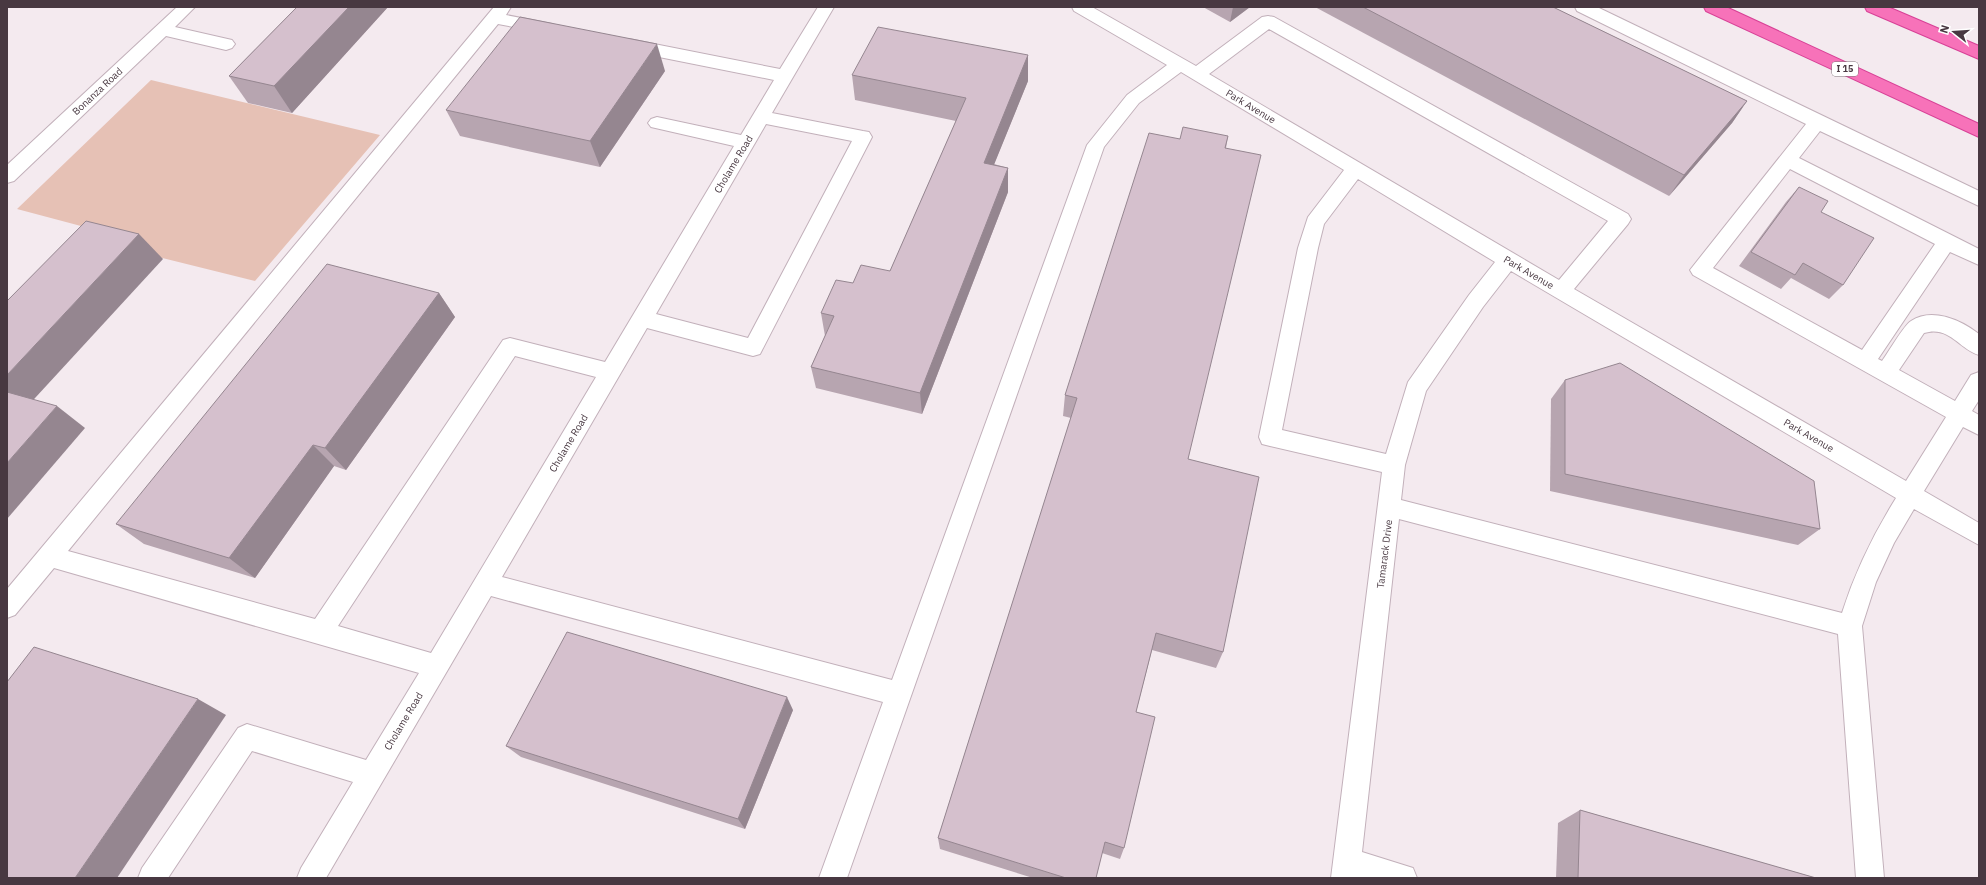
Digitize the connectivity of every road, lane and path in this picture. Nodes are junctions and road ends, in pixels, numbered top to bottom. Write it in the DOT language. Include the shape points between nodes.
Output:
graph roads {
  1 [pos="187,7"];
  2 [pos="826,7"];
  3 [pos="1080,7"];
  4 [pos="1583,7"];
  5 [pos="1712,7"];
  6 [pos="1873,7"];
  7 [pos="499,12"];
  8 [pos="1110,13"];
  9 [pos="162,30"];
  10 [pos="563,32"];
  11 [pos="617,42"];
  12 [pos="226,44"];
  13 [pos="1979,53"];
  14 [pos="1189,69"];
  15 [pos="785,76"];
  16 [pos="761,117"];
  17 [pos="657,122"];
  18 [pos="1817,122"];
  19 [pos="1979,131"];
  20 [pos="746,142"];
  21 [pos="1787,160"];
  22 [pos="1356,168"];
  23 [pos="7,176"];
  24 [pos="1979,199"];
  25 [pos="1947,241"];
  26 [pos="1979,258"];
  27 [pos="1508,260"];
  28 [pos="1561,290"];
  29 [pos="642,318"];
  30 [pos="1979,347"];
  31 [pos="1865,362"];
  32 [pos="610,372"];
  33 [pos="1885,373"];
  34 [pos="1979,381"];
  35 [pos="1959,414"];
  36 [pos="1979,426"];
  37 [pos="1394,465"];
  38 [pos="1910,495"];
  39 [pos="1390,507"];
  40 [pos="1979,535"];
  41 [pos="49,556"];
  42 [pos="485,584"];
  43 [pos="7,607"];
  44 [pos="1850,626"];
  45 [pos="320,632"];
  46 [pos="436,666"];
  47 [pos="898,694"];
  48 [pos="372,775"];
  49 [pos="1346,870"];
  50 [pos="152,878"];
  51 [pos="311,878"];
  52 [pos="833,878"];
  53 [pos="1404,878"];
  54 [pos="1870,878"];
  1 -- 9 [label="street, Bonanza Road"];
  2 -- 15 [label="street, Cholame Road"];
  3 -- 8 [label="street, Park Avenue"];
  4 -- 18 [label="street"];
  5 -- 19 [label="highway, I 15"];
  6 -- 13 [label="highway"];
  7 -- 10 [label="street"];
  7 -- 41 [label="street"];
  8 -- 14 [label="street, Park Avenue"];
  9 -- 12 [label="street"];
  9 -- 23 [label="street, Bonanza Road"];
  11 -- 15 [label="street"];
  14 -- 22 [label="street, Park Avenue"];
  14 -- 28 [label="street" via="1268,21 1621,219"];
  14 -- 47 [label="street" via="1133,99 1096,145"];
  15 -- 16 [label="street, Cholame Road"];
  16 -- 20 [label="street, Cholame Road"];
  16 -- 29 [label="street" via="863,137 754,348"];
  17 -- 20 [label="street"];
  18 -- 21 [label="street"];
  18 -- 24 [label="street"];
  20 -- 29 [label="street, Cholame Road"];
  21 -- 25 [label="street"];
  21 -- 31 [label="street" via="1700,270"];
  22 -- 27 [label="street, Park Avenue"];
  22 -- 37 [label="street" via="1315,222 1270,437"];
  25 -- 26 [label="street"];
  25 -- 31 [label="street"];
  27 -- 28 [label="street, Park Avenue"];
  27 -- 37 [label="street, Tamarack Drive" via="1476,300 1416,388"];
  28 -- 38 [label="street, Park Avenue"];
  29 -- 32 [label="street, Cholame Road"];
  30 -- 33 [label="street" via="1957,330 1934,323 1917,327"];
  31 -- 33 [label="street"];
  32 -- 42 [label="street, Cholame Road"];
  32 -- 45 [label="street" via="510,346"];
  33 -- 35 [label="street"];
  34 -- 35 [label="street"];
  35 -- 36 [label="street"];
  35 -- 38 [label="street"];
  37 -- 39 [label="street, Tamarack Drive"];
  38 -- 40 [label="street, Park Avenue"];
  38 -- 44 [label="street" via="1885,536 1864,582"];
  39 -- 44 [label="street"];
  39 -- 49 [label="street, Tamarack Drive"];
  41 -- 43 [label="street"];
  41 -- 45 [label="street"];
  42 -- 46 [label="street, Cholame Road"];
  42 -- 47 [label="street"];
  44 -- 54 [label="street"];
  45 -- 46 [label="street"];
  46 -- 48 [label="street, Cholame Road"];
  47 -- 52 [label="street"];
  48 -- 50 [label="street" via="247,737"];
  48 -- 51 [label="street, Cholame Road"];
  49 -- 53 [label="street"];
}
